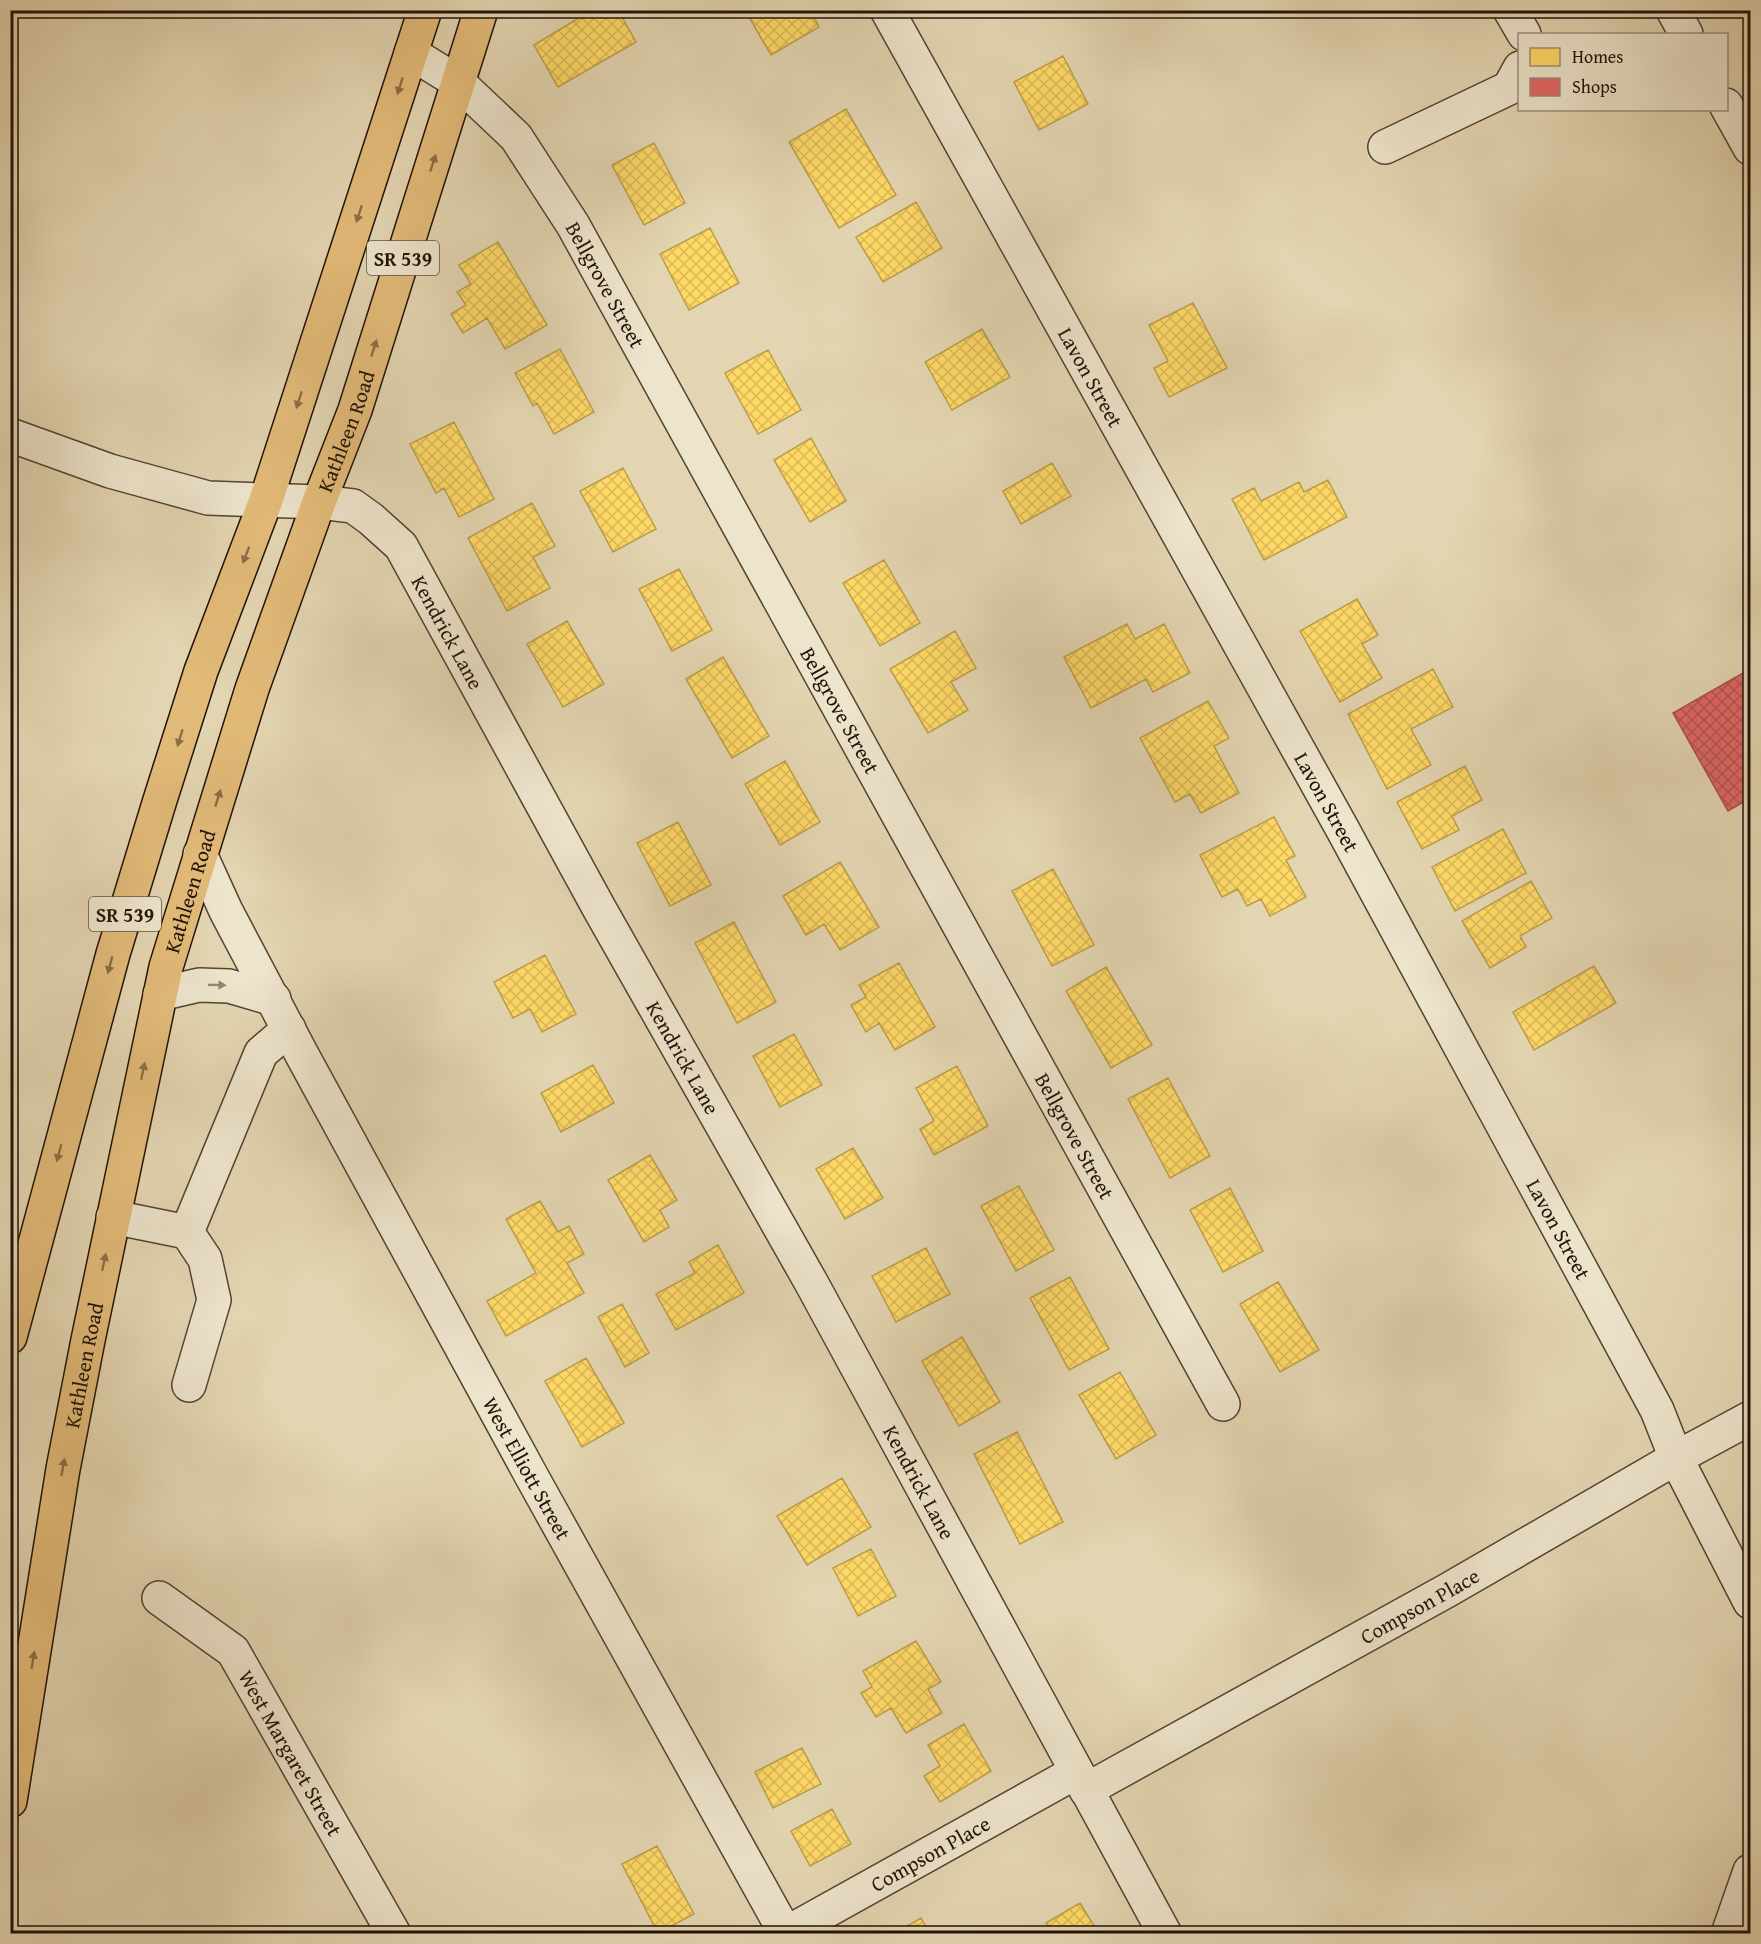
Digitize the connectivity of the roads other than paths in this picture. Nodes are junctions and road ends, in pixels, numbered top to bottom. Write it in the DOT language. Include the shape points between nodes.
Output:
graph roads {
  1 [pos="425,10"];
  2 [pos="481,10"];
  3 [pos="887,10"];
  4 [pos="1510,10"];
  5 [pos="1673,10"];
  6 [pos="1523,33"];
  7 [pos="1685,33"];
  8 [pos="411,53"];
  9 [pos="1518,72"];
  10 [pos="458,82"];
  11 [pos="1728,109"];
  12 [pos="1385,147"];
  13 [pos="1750,148"];
  14 [pos="10,435"];
  15 [pos="266,500"];
  16 [pos="319,502"];
  17 [pos="200,854"];
  18 [pos="160,994"];
  19 [pos="274,999"];
  20 [pos="289,1029"];
  21 [pos="113,1216"];
  22 [pos="187,1232"];
  23 [pos="10,1337"];
  24 [pos="189,1385"];
  25 [pos="1223,1404"];
  26 [pos="1750,1418"];
  27 [pos="1677,1458"];
  28 [pos="159,1598"];
  29 [pos="1750,1602"];
  30 [pos="1081,1781"];
  31 [pos="10,1801"];
  32 [pos="1750,1871"];
  33 [pos="786,1933"];
  34 [pos="393,1934"];
  35 [pos="1165,1934"];
  36 [pos="1728,1934"];
  1 -- 8 [label="main road, SR 539"];
  2 -- 10 [label="main road, Kathleen Road / SR 539"];
  3 -- 27 [label="street, Lavon Street" via="1337,820 1657,1410"];
  4 -- 6 [label="street"];
  5 -- 7 [label="street"];
  8 -- 10 [label="street, Bellgrove Street"];
  8 -- 15 [label="main road, SR 539, one-way"];
  9 -- 12 [label="street" via="1509,88"];
  16 -- 10 [label="main road, Kathleen Road / SR 539, one-way" via="355,410"];
  10 -- 25 [label="street, Bellgrove Street" via="516,137 573,225"];
  11 -- 13 [label="street"];
  14 -- 15 [label="street, Kendrick Lane" via="110,471 208,498"];
  15 -- 16 [label="street, Kendrick Lane"];
  15 -- 23 [label="main road, SR 539, one-way" via="201,671 140,866"];
  17 -- 16 [label="main road, Kathleen Road / SR 539, one-way" via="252,689"];
  16 -- 30 [label="street, Kendrick Lane" via="353,506 401,546 599,908 812,1284"];
  17 -- 18 [label="main road, Kathleen Road / SR 539"];
  17 -- 19 [label="street, West Elliott Street"];
  18 -- 19 [label="street, one-way" via="199,985 229,986"];
  21 -- 18 [label="main road, Kathleen Road / SR 539, one-way"];
  19 -- 20 [label="street, West Elliott Street"];
  20 -- 22 [label="street" via="261,1053"];
  20 -- 33 [label="street, West Elliott Street"];
  21 -- 22 [label="street"];
  31 -- 21 [label="main road, Kathleen Road / SR 539, one-way" via="63,1468"];
  22 -- 24 [label="street" via="205,1259 214,1300"];
  26 -- 27 [label="street, Compson Place"];
  27 -- 29 [label="street, Lavon Street"];
  27 -- 30 [label="street, Compson Place" via="1448,1590"];
  28 -- 34 [label="street, West Margaret Street" via="233,1651"];
  30 -- 33 [label="street, Compson Place"];
  30 -- 35 [label="street, Kendrick Lane"];
  32 -- 36 [label="street"];
}
